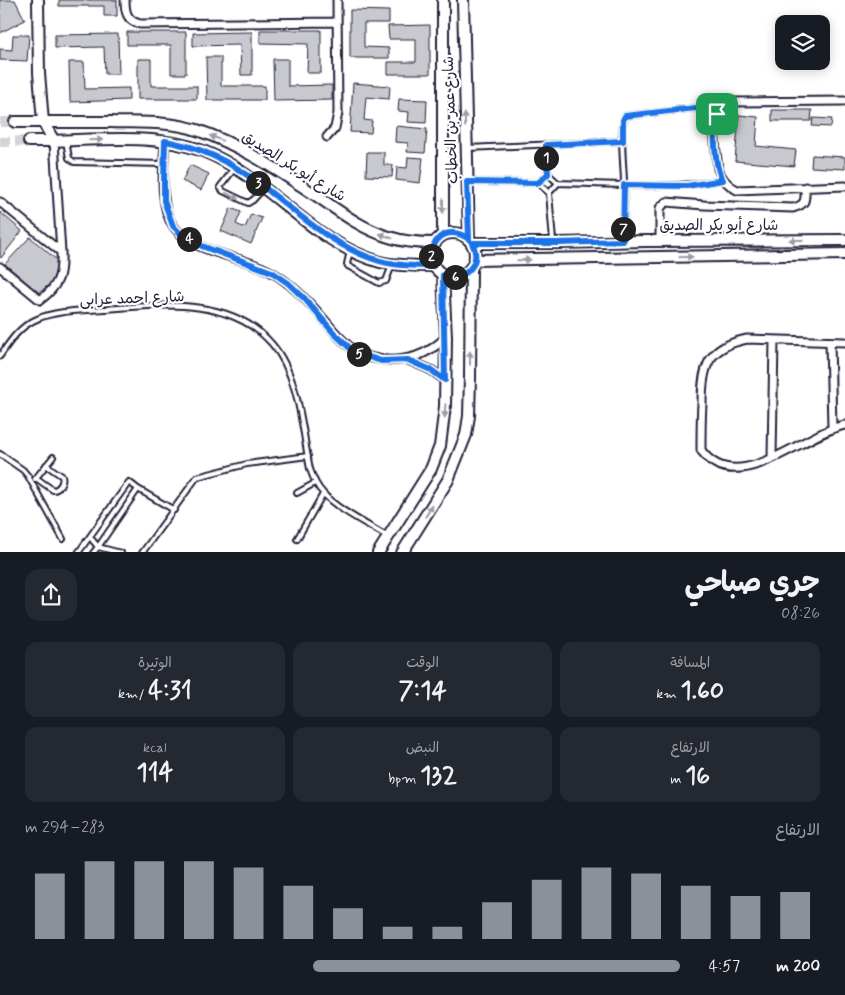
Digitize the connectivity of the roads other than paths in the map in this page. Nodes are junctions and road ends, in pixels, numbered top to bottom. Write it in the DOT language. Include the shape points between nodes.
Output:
graph roads {
  1 [pos="38,0"];
  2 [pos="125,0"];
  3 [pos="337,0"];
  4 [pos="443,0"];
  5 [pos="463,0"];
  6 [pos="337,22"];
  7 [pos="845,101"];
  8 [pos="717,114"];
  9 [pos="15,122"];
  10 [pos="43,122"];
  11 [pos="327,137"];
  12 [pos="30,141"];
  13 [pos="54,141"];
  14 [pos="66,141"];
  15 [pos="165,141"];
  16 [pos="623,141"];
  17 [pos="546,145"];
  18 [pos="466,148"];
  19 [pos="164,164"];
  20 [pos="235,167"];
  21 [pos="548,174"];
  22 [pos="723,180"];
  23 [pos="467,182"];
  24 [pos="538,183"];
  25 [pos="558,183"];
  26 [pos="624,185"];
  27 [pos="845,186"];
  28 [pos="264,187"];
  29 [pos="805,187"];
  30 [pos="549,193"];
  31 [pos="0,202"];
  32 [pos="443,235"];
  33 [pos="845,240"];
  34 [pos="470,241"];
  35 [pos="623,241"];
  36 [pos="660,241"];
  37 [pos="434,243"];
  38 [pos="553,243"];
  39 [pos="351,249"];
  40 [pos="61,252"];
  41 [pos="845,254"];
  42 [pos="392,264"];
  43 [pos="473,265"];
  44 [pos="433,266"];
  45 [pos="0,267"];
  46 [pos="443,275"];
  47 [pos="446,336"];
  48 [pos="774,340"];
  49 [pos="830,342"];
  50 [pos="845,342"];
  51 [pos="0,356"];
  52 [pos="408,360"];
  53 [pos="445,380"];
  54 [pos="845,425"];
  55 [pos="832,428"];
  56 [pos="0,454"];
  57 [pos="308,456"];
  58 [pos="53,457"];
  59 [pos="772,457"];
  60 [pos="46,465"];
  61 [pos="36,478"];
  62 [pos="33,483"];
  63 [pos="315,483"];
  64 [pos="138,489"];
  65 [pos="297,493"];
  66 [pos="323,494"];
  67 [pos="174,510"];
  68 [pos="90,537"];
  69 [pos="388,537"];
  70 [pos="297,539"];
  71 [pos="63,540"];
  72 [pos="98,547"];
  73 [pos="78,552"];
  74 [pos="93,552"];
  75 [pos="122,552"];
  76 [pos="142,552"];
  77 [pos="378,552"];
  78 [pos="402,552"];
  1 -- 10 [label="street"];
  2 -- 6 [label="street" via="126,14 135,23"];
  3 -- 6 [label="street"];
  4 -- 32 [label="street, شارع عمر بن الخطاب, one-way"];
  18 -- 5 [label="street, شارع عمر بن الخطاب, one-way"];
  6 -- 11 [label="street" via="338,113 335,128"];
  7 -- 8 [label="street" via="730,102"];
  8 -- 16 [label="lane" via="696,108 627,115 623,120"];
  8 -- 22 [label="street" via="718,169"];
  9 -- 10 [label="street, شارع أبو بكر الصديق"];
  10 -- 13 [label="street"];
  37 -- 10 [label="street, شارع أبو بكر الصديق, one-way" via="409,242 371,230 252,155 197,130 155,123"];
  12 -- 13 [label="street"];
  13 -- 14 [label="street"];
  13 -- 40 [label="street"];
  14 -- 15 [label="street, one-way"];
  14 -- 19 [label="lane" via="74,162"];
  15 -- 19 [label="street"];
  15 -- 20 [label="street" via="203,151"];
  16 -- 17 [label="lane"];
  16 -- 26 [label="lane"];
  17 -- 18 [label="lane"];
  17 -- 21 [label="lane"];
  18 -- 23 [label="street, شارع عمر بن الخطاب"];
  19 -- 52 [label="street" via="164,201 173,226 181,234 192,242 260,267 280,278 305,299 354,352 381,361"];
  20 -- 28 [label="street"];
  20 -- 28 [label="lane, one-way" via="220,186 223,191 248,203"];
  21 -- 24 [label="lane"];
  21 -- 25 [label="lane"];
  22 -- 26 [label="lane" via="687,186"];
  22 -- 29 [label="street" via="737,190"];
  23 -- 24 [label="lane"];
  23 -- 34 [label="street, شارع عمر بن الخطاب"];
  24 -- 30 [label="lane"];
  25 -- 26 [label="lane"];
  25 -- 30 [label="lane"];
  26 -- 35 [label="lane"];
  27 -- 29 [label="street"];
  28 -- 39 [label="street" via="305,220"];
  29 -- 36 [label="street" via="804,203 794,208 666,202 660,208"];
  30 -- 38 [label="lane"];
  31 -- 40 [label="street"];
  32 -- 34 [label="street" via="462,234"];
  32 -- 37 [label="street"];
  33 -- 36 [label="street, شارع أبو بكر الصديق, one-way"];
  34 -- 38 [label="street, شارع أبو بكر الصديق"];
  34 -- 43 [label="street" via="475,248"];
  35 -- 36 [label="street, شارع أبو بكر الصديق"];
  35 -- 38 [label="street, شارع أبو بكر الصديق"];
  37 -- 44 [label="street"];
  39 -- 42 [label="street"];
  39 -- 42 [label="lane" via="348,266 379,283 386,281"];
  40 -- 45 [label="street" via="62,269 58,282 40,300"];
  43 -- 41 [label="street, شارع أبو بكر الصديق, one-way"];
  42 -- 44 [label="street"];
  43 -- 46 [label="street" via="462,276"];
  78 -- 43 [label="street, one-way" via="448,480 466,435"];
  44 -- 46 [label="street"];
  46 -- 47 [label="street"];
  47 -- 52 [label="street" via="438,345"];
  47 -- 53 [label="street"];
  48 -- 49 [label="street"];
  48 -- 59 [label="street"];
  48 -- 59 [label="street" via="746,339 722,347 706,366 702,379 701,450 705,456 732,469 756,465"];
  49 -- 50 [label="street"];
  49 -- 55 [label="street"];
  51 -- 57 [label="lane, شارع احمد عرابى" via="15,334 25,326 62,312 154,306 218,311 257,329 284,360 292,378"];
  52 -- 53 [label="street"];
  53 -- 69 [label="street, one-way" via="440,446 430,469"];
  54 -- 55 [label="street"];
  55 -- 59 [label="street"];
  56 -- 62 [label="lane" via="22,470"];
  57 -- 63 [label="lane, شارع احمد عرابى"];
  57 -- 67 [label="lane" via="247,464 197,477"];
  58 -- 60 [label="lane"];
  60 -- 61 [label="lane"];
  60 -- 61 [label="lane" via="62,476 63,482 57,489 50,489"];
  61 -- 62 [label="lane"];
  62 -- 71 [label="lane"];
  63 -- 65 [label="lane"];
  63 -- 66 [label="lane, شارع احمد عرابى"];
  64 -- 67 [label="lane"];
  64 -- 68 [label="lane" via="129,482"];
  64 -- 72 [label="lane"];
  66 -- 69 [label="lane, شارع احمد عرابى"];
  66 -- 70 [label="lane"];
  67 -- 76 [label="lane"];
  68 -- 72 [label="lane"];
  68 -- 73 [label="lane"];
  69 -- 77 [label="street"];
  72 -- 74 [label="lane"];
  72 -- 75 [label="lane"];
}
